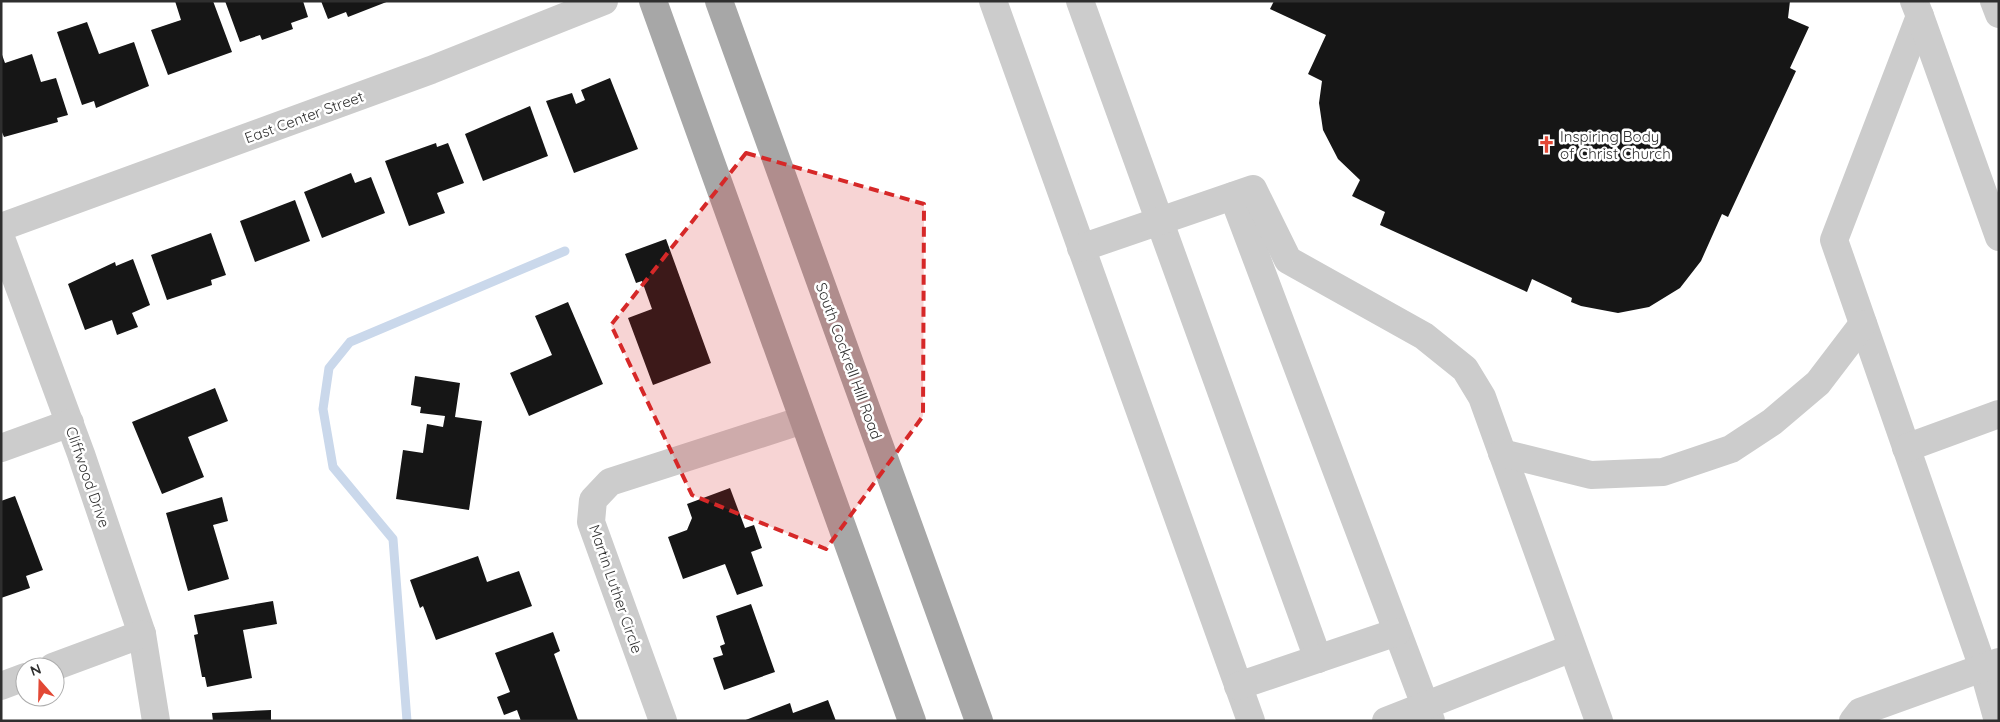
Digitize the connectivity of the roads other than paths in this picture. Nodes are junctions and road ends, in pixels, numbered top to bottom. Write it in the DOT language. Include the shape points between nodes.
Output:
graph roads {
  1 [pos="604,1"];
  2 [pos="653,1"];
  3 [pos="719,1"];
  4 [pos="993,1"];
  5 [pos="1080,1"];
  6 [pos="1994,1"];
  7 [pos="1917,9"];
  8 [pos="1999,14"];
  9 [pos="1234,196"];
  10 [pos="1160,222"];
  11 [pos="1,228"];
  12 [pos="1999,237"];
  13 [pos="1,238"];
  14 [pos="1081,248"];
  15 [pos="1863,324"];
  16 [pos="1999,414"];
  17 [pos="803,420"];
  18 [pos="70,423"];
  19 [pos="1,448"];
  20 [pos="1906,448"];
  21 [pos="1502,454"];
  22 [pos="1397,632"];
  23 [pos="142,634"];
  24 [pos="1572,648"];
  25 [pos="1318,659"];
  26 [pos="65,662"];
  27 [pos="1991,665"];
  28 [pos="15,681"];
  29 [pos="1,686"];
  30 [pos="1238,686"];
  31 [pos="1428,713"];
  32 [pos="156,721"];
  33 [pos="663,721"];
  34 [pos="912,721"];
  35 [pos="980,721"];
  36 [pos="1251,721"];
  37 [pos="1386,721"];
  38 [pos="1599,721"];
  39 [pos="1853,721"];
  40 [pos="1998,721"];
  1 -- 11 [label="street, East Center Street" via="431,70"];
  2 -- 17 [label="main road"];
  3 -- 35 [label="main road, South Cockrell Hill Road"];
  4 -- 14 [label="street"];
  5 -- 10 [label="street"];
  6 -- 8 [label="street"];
  7 -- 12 [label="street"];
  7 -- 15 [label="street" via="1834,240"];
  9 -- 10 [label="street"];
  9 -- 21 [label="street" via="1253,189 1288,260 1424,336 1465,369 1482,397"];
  9 -- 22 [label="street"];
  10 -- 14 [label="street"];
  10 -- 25 [label="street"];
  13 -- 18 [label="street, Cliffwood Drive"];
  14 -- 30 [label="street"];
  15 -- 20 [label="street"];
  15 -- 21 [label="street" via="1818,383 1772,422 1731,449 1663,472 1590,475"];
  16 -- 20 [label="street"];
  17 -- 33 [label="street, Martin Luther Circle" via="610,482 593,500 592,522"];
  17 -- 34 [label="main road"];
  18 -- 19 [label="street"];
  18 -- 23 [label="street, Cliffwood Drive"];
  20 -- 27 [label="street"];
  21 -- 24 [label="street"];
  22 -- 25 [label="street"];
  22 -- 31 [label="street"];
  23 -- 26 [label="street"];
  23 -- 32 [label="street, Cliffwood Drive"];
  24 -- 31 [label="street"];
  24 -- 38 [label="street"];
  25 -- 30 [label="street"];
  27 -- 39 [label="street" via="1860,712"];
  27 -- 40 [label="street"];
  28 -- 29 [label="street"];
  30 -- 36 [label="street"];
  31 -- 37 [label="street"];
}
